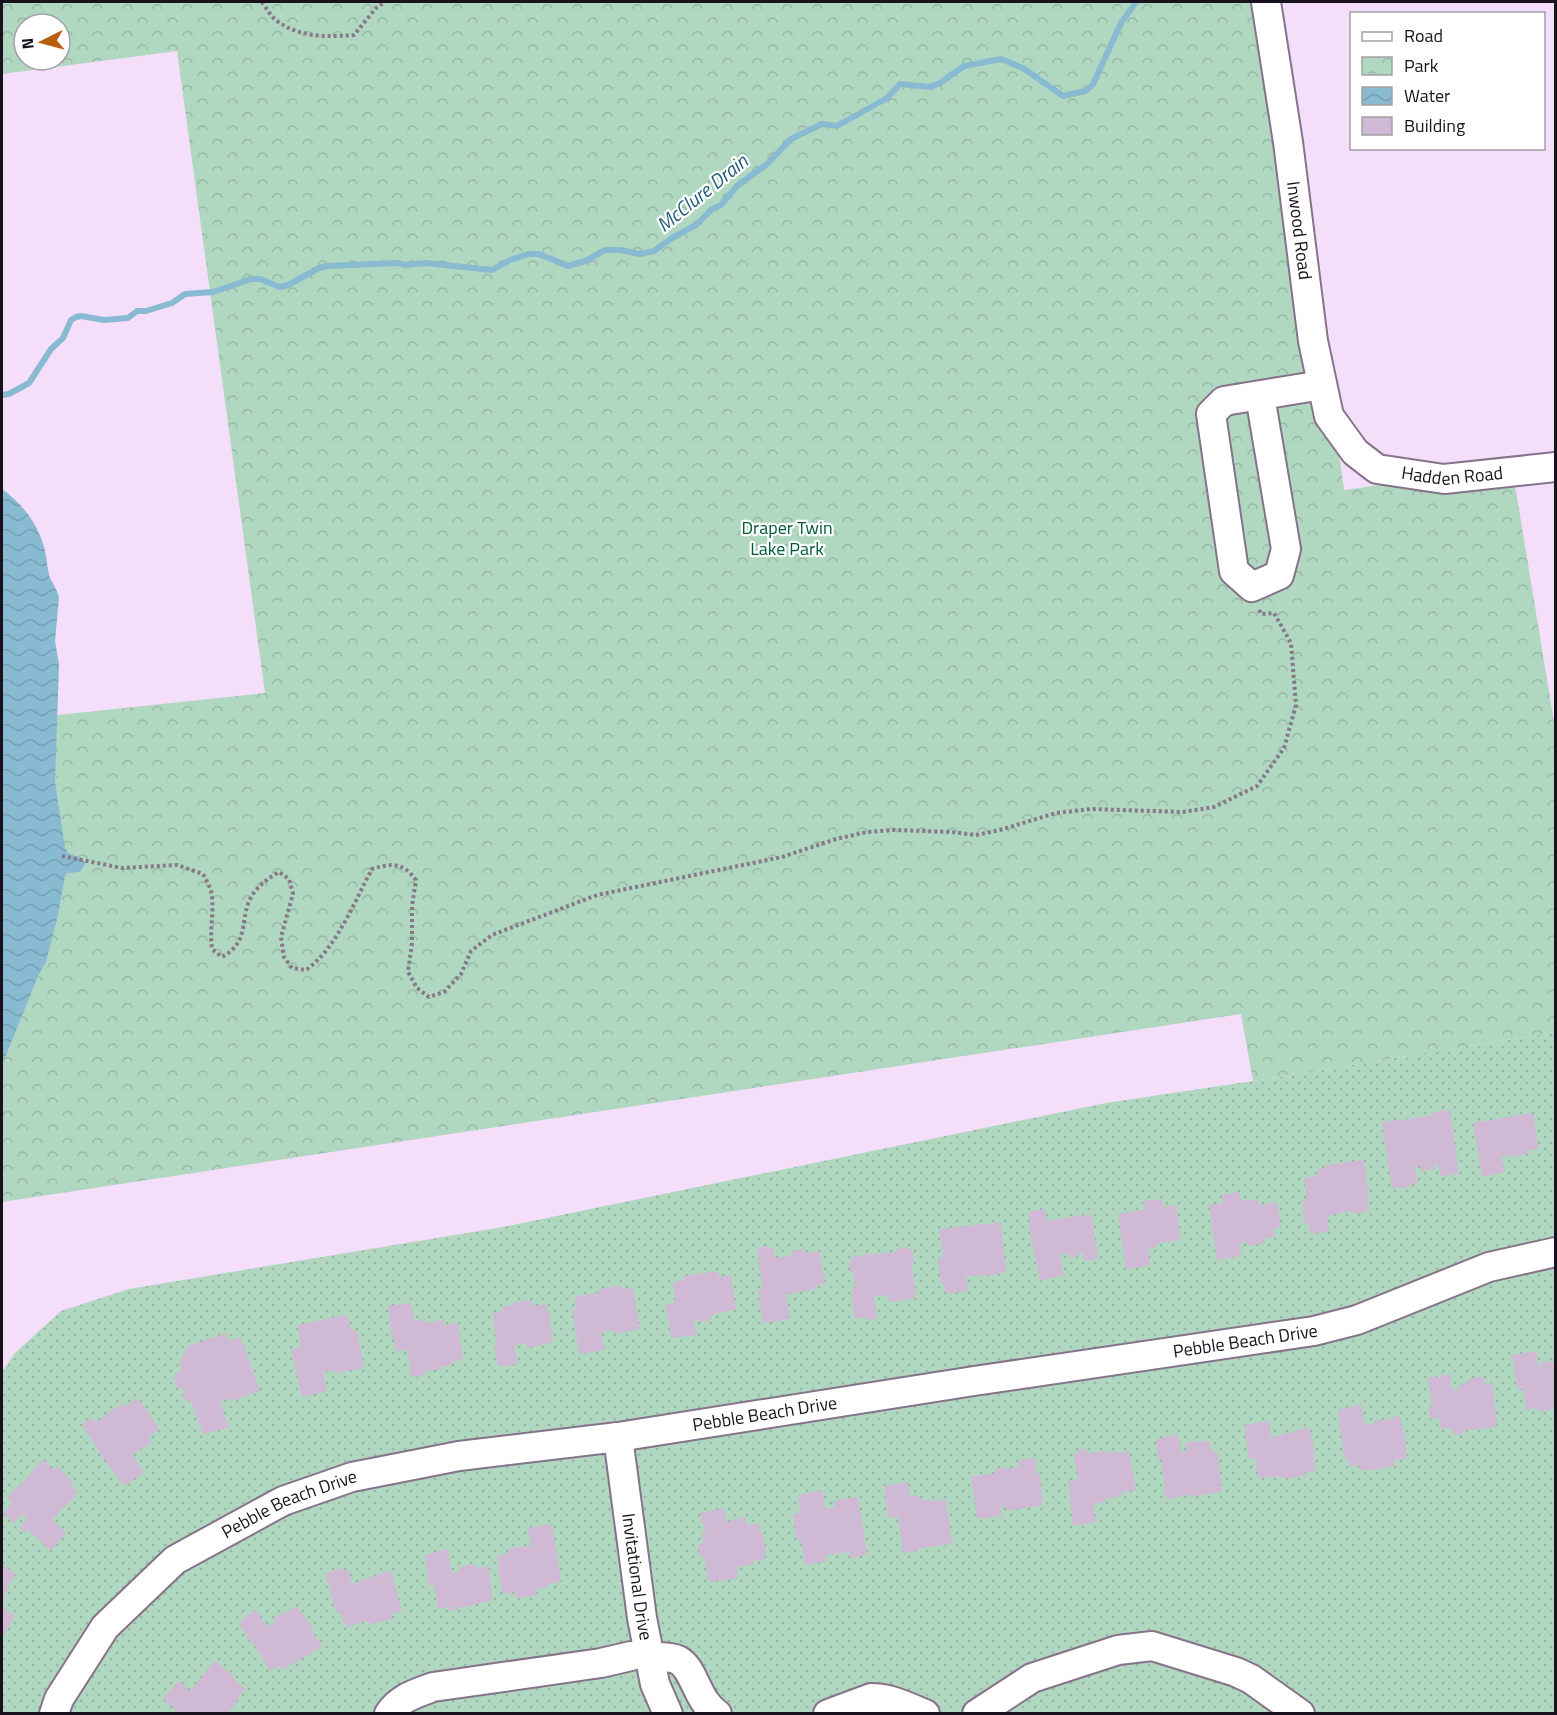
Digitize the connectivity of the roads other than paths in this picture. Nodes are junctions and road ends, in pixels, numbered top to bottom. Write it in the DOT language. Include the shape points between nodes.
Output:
graph roads {
  1 [pos="1266,2"];
  2 [pos="1322,385"];
  3 [pos="1260,396"];
  4 [pos="1355,452"];
  5 [pos="1556,467"];
  6 [pos="1556,1252"];
  7 [pos="618,1437"];
  8 [pos="54,1713"];
  9 [pos="389,1713"];
  10 [pos="668,1713"];
  11 [pos="717,1713"];
  12 [pos="828,1713"];
  13 [pos="925,1713"];
  14 [pos="977,1713"];
  15 [pos="1300,1713"];
  1 -- 2 [label="street, Inwood Road"];
  2 -- 3 [label="street"];
  2 -- 4 [label="street, Inwood Road" via="1329,416"];
  3 -- 3 [label="street" via="1224,401 1211,414 1234,571 1252,587 1279,575 1286,549"];
  4 -- 5 [label="street, Hadden Road" via="1377,470 1444,479"];
  6 -- 7 [label="street, Pebble Beach Drive" via="1488,1267 1357,1320 1314,1331"];
  7 -- 8 [label="street, Pebble Beach Drive" via="459,1456 352,1478 283,1501 175,1560 105,1627"];
  7 -- 10 [label="street, Invitational Drive" via="642,1618 655,1684"];
  9 -- 11 [label="street" via="410,1696 433,1687 643,1656 673,1658 684,1664 705,1704"];
  12 -- 13 [label="street" via="878,1698"];
  14 -- 15 [label="street" via="1032,1678 1118,1650 1152,1646 1251,1679"];
}
